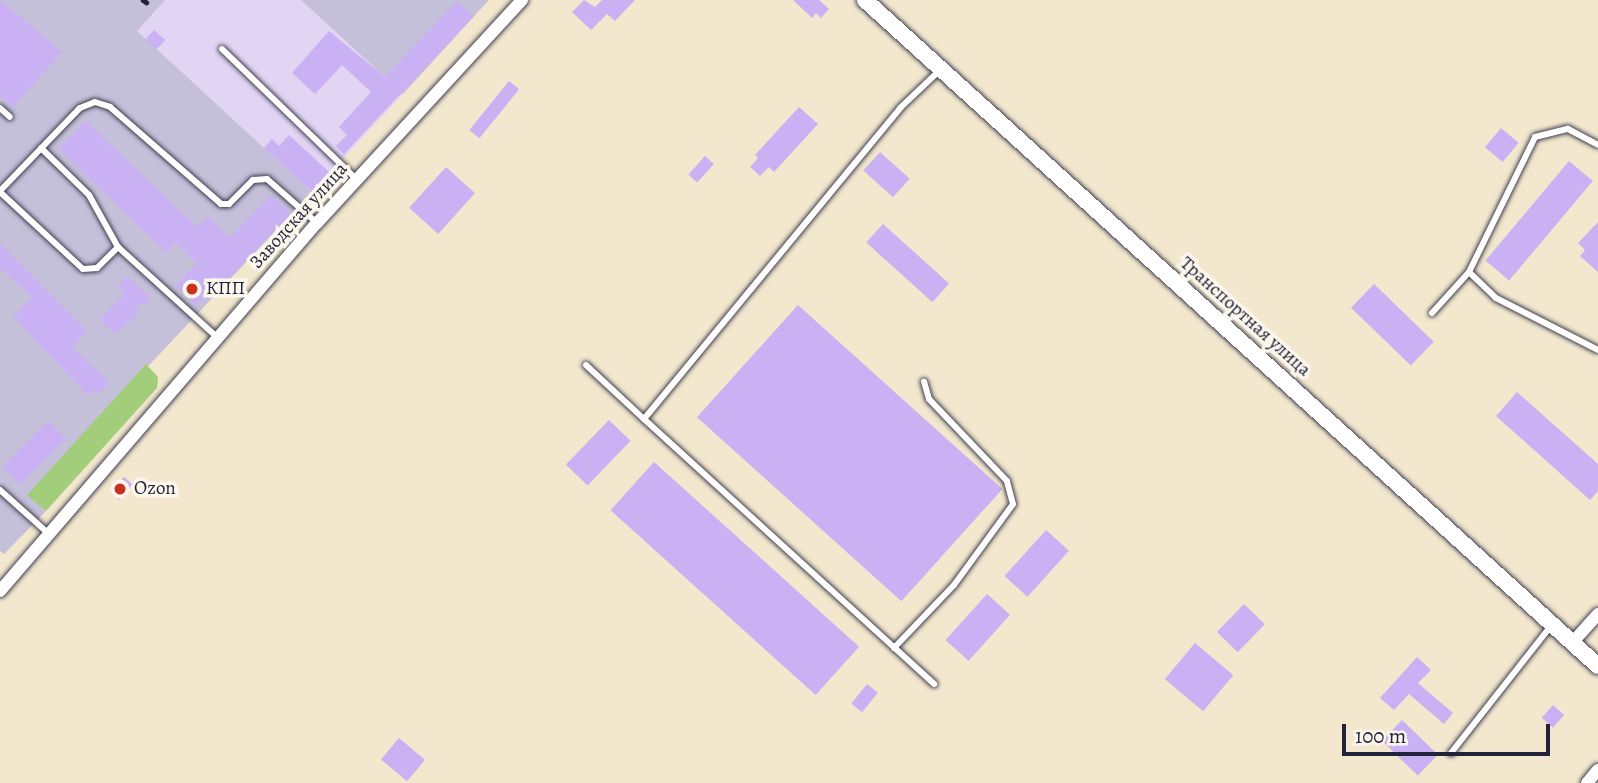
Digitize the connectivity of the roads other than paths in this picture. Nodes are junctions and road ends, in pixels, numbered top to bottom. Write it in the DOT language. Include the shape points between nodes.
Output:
graph roads {
  1 [pos="522,0"];
  2 [pos="864,0"];
  3 [pos="222,49"];
  4 [pos="941,70"];
  5 [pos="0,108"];
  6 [pos="10,117"];
  7 [pos="1598,145"];
  8 [pos="41,148"];
  9 [pos="357,180"];
  10 [pos="0,192"];
  11 [pos="317,223"];
  12 [pos="118,247"];
  13 [pos="1469,272"];
  14 [pos="1432,313"];
  15 [pos="217,337"];
  16 [pos="1598,350"];
  17 [pos="586,365"];
  18 [pos="924,382"];
  19 [pos="643,419"];
  20 [pos="0,490"];
  21 [pos="50,535"];
  22 [pos="0,591"];
  23 [pos="1598,614"];
  24 [pos="1552,624"];
  25 [pos="1572,643"];
  26 [pos="894,648"];
  27 [pos="1598,666"];
  28 [pos="934,684"];
  29 [pos="1451,753"];
  1 -- 9 [label="street, Заводская улица"];
  2 -- 4 [label="street, Транспортная улица"];
  3 -- 9 [label="lane"];
  4 -- 19 [label="lane" via="900,108"];
  4 -- 24 [label="street, Транспортная улица"];
  5 -- 6 [label="lane"];
  7 -- 13 [label="lane" via="1569,129 1535,137"];
  8 -- 10 [label="lane"];
  8 -- 11 [label="lane" via="87,103 103,104 221,204 229,204 253,180 267,179"];
  8 -- 12 [label="lane" via="89,195"];
  9 -- 11 [label="street, Заводская улица"];
  10 -- 12 [label="lane" via="83,269 97,268"];
  11 -- 15 [label="street, Заводская улица"];
  12 -- 15 [label="lane"];
  13 -- 14 [label="lane"];
  13 -- 16 [label="lane" via="1496,298"];
  15 -- 21 [label="street, Заводская улица"];
  17 -- 19 [label="lane"];
  18 -- 26 [label="lane" via="929,399 1007,481 1013,504 968,568"];
  19 -- 26 [label="lane"];
  20 -- 21 [label="lane"];
  21 -- 22 [label="street, Заводская улица"];
  23 -- 25 [label="street"];
  24 -- 25 [label="street, Транспортная улица"];
  24 -- 29 [label="lane"];
  25 -- 27 [label="street, Транспортная улица"];
  26 -- 28 [label="lane"];
}
